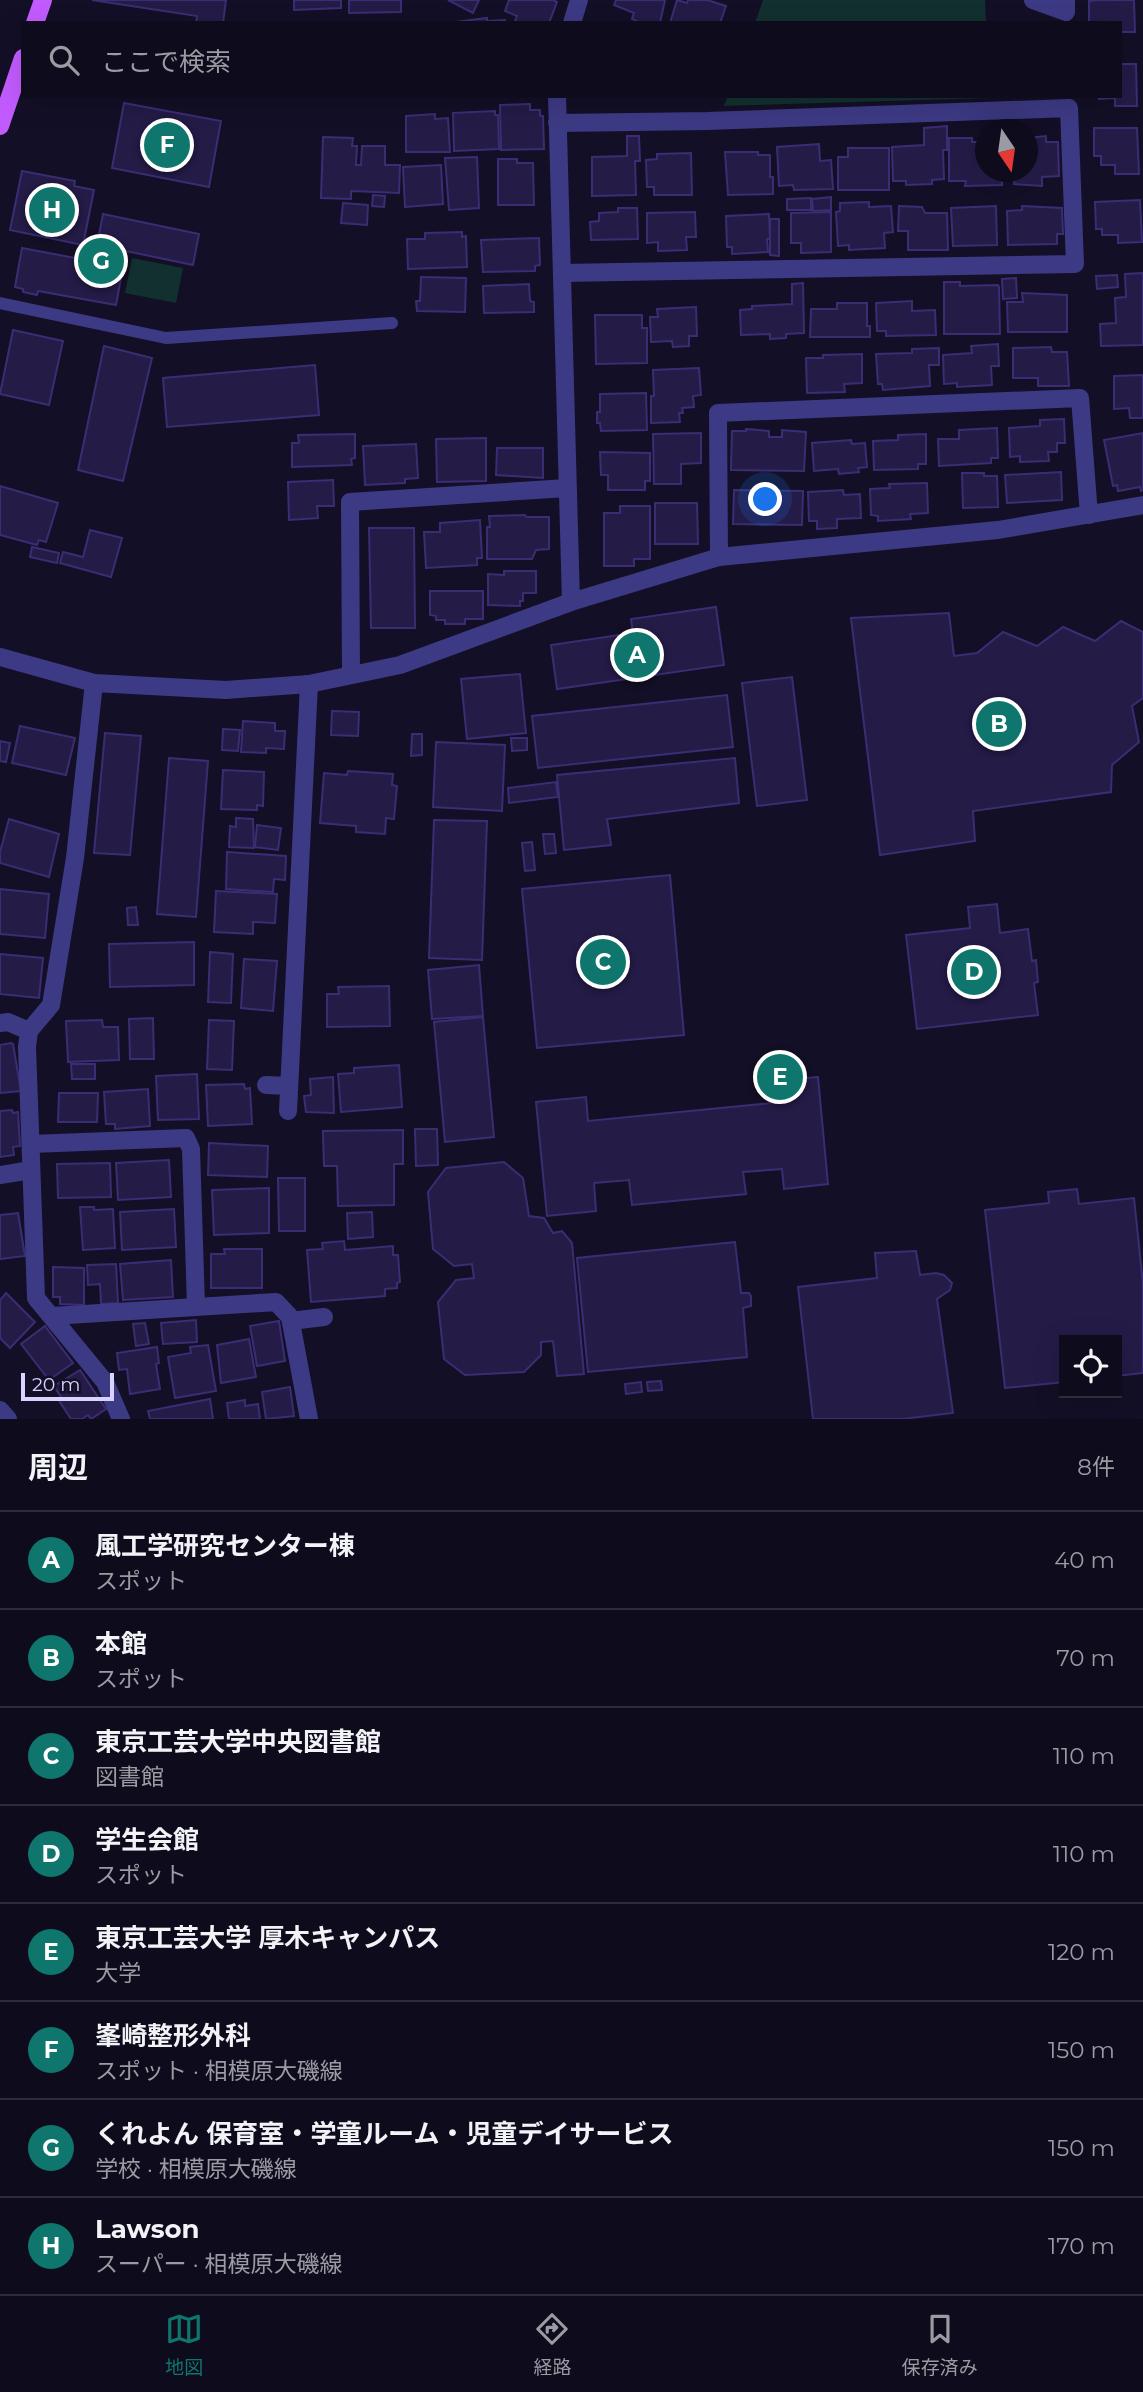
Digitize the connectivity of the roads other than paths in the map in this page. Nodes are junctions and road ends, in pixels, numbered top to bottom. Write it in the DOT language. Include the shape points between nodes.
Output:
graph roads {
  1 [pos="43,0"];
  2 [pos="579,0"];
  3 [pos="1033,0"];
  4 [pos="1066,0"];
  5 [pos="36,21"];
  6 [pos="573,21"];
  7 [pos="18,83"];
  8 [pos="556,98"];
  9 [pos="557,123"];
  10 [pos="0,127"];
  11 [pos="562,273"];
  12 [pos="0,303"];
  13 [pos="392,323"];
  14 [pos="567,488"];
  15 [pos="1143,505"];
  16 [pos="1089,515"];
  17 [pos="719,557"];
  18 [pos="571,602"];
  19 [pos="0,657"];
  20 [pos="351,674"];
  21 [pos="94,683"];
  22 [pos="309,684"];
  23 [pos="0,1023"];
  24 [pos="29,1031"];
  25 [pos="266,1085"];
  26 [pos="289,1086"];
  27 [pos="288,1111"];
  28 [pos="31,1144"];
  29 [pos="31,1170"];
  30 [pos="0,1175"];
  31 [pos="195,1306"];
  32 [pos="52,1316"];
  33 [pos="324,1317"];
  34 [pos="290,1321"];
  35 [pos="0,1410"];
  36 [pos="8,1419"];
  37 [pos="121,1419"];
  38 [pos="309,1419"];
  1 -- 5 [label="main road"];
  2 -- 6 [label="street"];
  3 -- 4 [label="street" via="1066,12"];
  7 -- 10 [label="main road"];
  8 -- 9 [label="street"];
  9 -- 11 [label="street"];
  9 -- 11 [label="street" via="1069,108 1075,264"];
  11 -- 14 [label="street"];
  12 -- 13 [label="lane" via="166,338"];
  14 -- 18 [label="street"];
  14 -- 20 [label="street" via="350,502"];
  15 -- 16 [label="street"];
  16 -- 17 [label="street" via="998,530"];
  16 -- 17 [label="street" via="1080,398 718,413"];
  17 -- 18 [label="street"];
  18 -- 20 [label="street" via="400,666"];
  19 -- 21 [label="street"];
  20 -- 22 [label="street"];
  21 -- 22 [label="street" via="226,690"];
  21 -- 24 [label="street" via="75,858 51,1005"];
  22 -- 26 [label="street"];
  23 -- 24 [label="street"];
  24 -- 28 [label="street"];
  25 -- 26 [label="street"];
  26 -- 27 [label="street"];
  28 -- 29 [label="street"];
  28 -- 31 [label="street" via="186,1138 191,1149"];
  29 -- 30 [label="street"];
  29 -- 32 [label="street" via="36,1298"];
  31 -- 32 [label="street"];
  31 -- 34 [label="street" via="276,1302"];
  32 -- 37 [label="street" via="105,1382"];
  33 -- 34 [label="street"];
  34 -- 38 [label="street"];
  35 -- 36 [label="street"];
}
